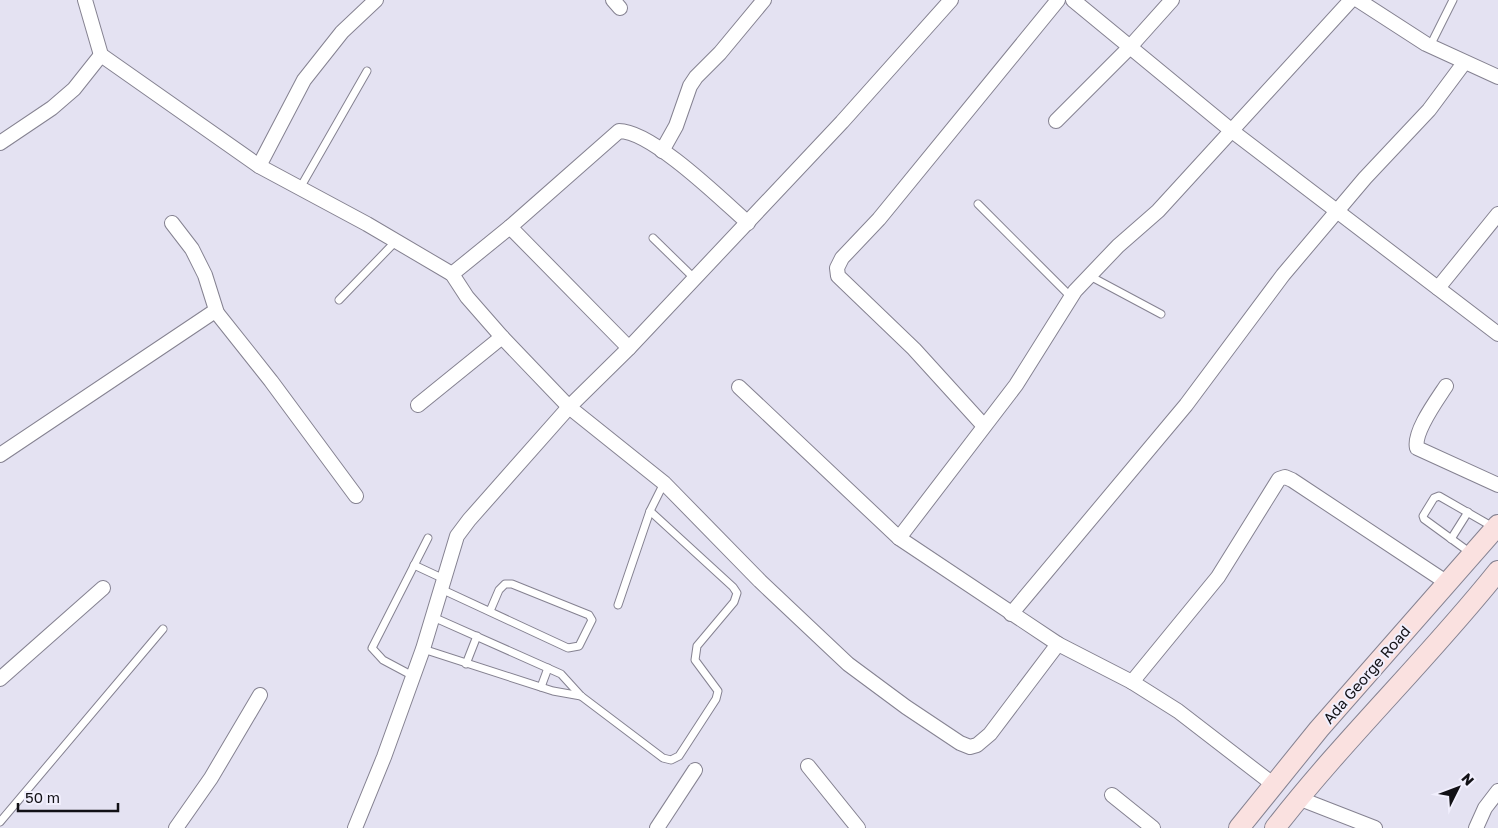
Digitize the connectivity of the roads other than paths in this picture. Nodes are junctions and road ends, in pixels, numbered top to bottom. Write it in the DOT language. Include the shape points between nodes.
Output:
graph roads {
  1 [pos="85,0"];
  2 [pos="376,0"];
  3 [pos="764,0"];
  4 [pos="951,0"];
  5 [pos="1058,0"];
  6 [pos="1073,0"];
  7 [pos="1172,0"];
  8 [pos="1351,0"];
  9 [pos="1358,0"];
  10 [pos="1453,0"];
  11 [pos="360,6"];
  12 [pos="1430,46"];
  13 [pos="1129,48"];
  14 [pos="101,55"];
  15 [pos="1464,63"];
  16 [pos="367,71"];
  17 [pos="1498,77"];
  18 [pos="1056,121"];
  19 [pos="1232,131"];
  20 [pos="0,143"];
  21 [pos="662,150"];
  22 [pos="259,166"];
  23 [pos="300,188"];
  24 [pos="978,204"];
  25 [pos="1336,212"];
  26 [pos="1498,214"];
  27 [pos="172,222"];
  28 [pos="748,223"];
  29 [pos="510,227"];
  30 [pos="652,238"];
  31 [pos="396,241"];
  32 [pos="452,274"];
  33 [pos="1088,275"];
  34 [pos="695,279"];
  35 [pos="1438,288"];
  36 [pos="1071,297"];
  37 [pos="340,300"];
  38 [pos="217,313"];
  39 [pos="1161,314"];
  40 [pos="1498,334"];
  41 [pos="502,337"];
  42 [pos="629,348"];
  43 [pos="1446,386"];
  44 [pos="739,387"];
  45 [pos="418,405"];
  46 [pos="569,407"];
  47 [pos="984,426"];
  48 [pos="0,455"];
  49 [pos="664,483"];
  50 [pos="1498,485"];
  51 [pos="356,496"];
  52 [pos="650,511"];
  53 [pos="1468,512"];
  54 [pos="1497,527"];
  55 [pos="428,538"];
  56 [pos="899,538"];
  57 [pos="1451,539"];
  58 [pos="1473,554"];
  59 [pos="414,565"];
  60 [pos="1498,571"];
  61 [pos="443,584"];
  62 [pos="1448,584"];
  63 [pos="103,588"];
  64 [pos="618,605"];
  65 [pos="490,612"];
  66 [pos="1011,614"];
  67 [pos="433,617"];
  68 [pos="163,629"];
  69 [pos="476,636"];
  70 [pos="1058,644"];
  71 [pos="423,649"];
  72 [pos="466,664"];
  73 [pos="548,668"];
  74 [pos="413,676"];
  75 [pos="0,679"];
  76 [pos="1132,682"];
  77 [pos="541,687"];
  78 [pos="260,695"];
  79 [pos="581,696"];
  80 [pos="808,766"];
  81 [pos="695,770"];
  82 [pos="1274,785"];
  83 [pos="1498,791"];
  84 [pos="1112,796"];
  85 [pos="1298,798"];
  86 [pos="0,822"];
  87 [pos="176,828"];
  88 [pos="355,828"];
  89 [pos="657,828"];
  90 [pos="858,828"];
  91 [pos="1153,828"];
  92 [pos="1239,828"];
  93 [pos="1275,828"];
  94 [pos="1375,828"];
  95 [pos="1476,828"];
  1 -- 14 [label="street"];
  2 -- 11 [label="street"];
  3 -- 21 [label="street" via="696,77 676,126"];
  4 -- 28 [label="street"];
  5 -- 47 [label="street" via="880,219 842,258 837,268 838,276 914,349"];
  6 -- 13 [label="street"];
  7 -- 13 [label="street"];
  8 -- 19 [label="street"];
  9 -- 12 [label="street"];
  10 -- 12 [label="lane"];
  11 -- 22 [label="street" via="304,80"];
  12 -- 15 [label="street"];
  13 -- 18 [label="street"];
  13 -- 19 [label="street"];
  14 -- 20 [label="street" via="74,88 52,108"];
  14 -- 22 [label="street"];
  15 -- 17 [label="street"];
  15 -- 25 [label="street" via="1430,110"];
  16 -- 23 [label="lane"];
  19 -- 25 [label="street"];
  19 -- 33 [label="street" via="1158,211"];
  21 -- 28 [label="street"];
  21 -- 29 [label="street" via="627,131 619,131"];
  22 -- 23 [label="street"];
  23 -- 31 [label="street"];
  24 -- 36 [label="lane"];
  25 -- 35 [label="street"];
  25 -- 66 [label="street" via="1283,276 1186,405"];
  26 -- 35 [label="street"];
  27 -- 38 [label="street" via="192,249 205,275"];
  28 -- 34 [label="street"];
  29 -- 32 [label="street"];
  29 -- 42 [label="street"];
  30 -- 34 [label="lane"];
  31 -- 32 [label="street"];
  31 -- 37 [label="lane"];
  32 -- 41 [label="street" via="467,297"];
  33 -- 36 [label="street"];
  33 -- 39 [label="lane"];
  34 -- 42 [label="street"];
  35 -- 40 [label="street"];
  36 -- 47 [label="street" via="1016,385"];
  38 -- 48 [label="street" via="212,313"];
  38 -- 51 [label="street"];
  41 -- 45 [label="street"];
  41 -- 46 [label="street"];
  42 -- 46 [label="street"];
  43 -- 50 [label="street" via="1421,428 1415,441 1416,448"];
  44 -- 56 [label="street"];
  46 -- 49 [label="street"];
  46 -- 61 [label="street" via="457,536"];
  47 -- 56 [label="street"];
  49 -- 52 [label="lane"];
  49 -- 70 [label="street" via="760,581 848,664 960,743 977,745 990,734"];
  52 -- 64 [label="lane"];
  52 -- 79 [label="lane" via="736,593 734,602 697,646 695,660 718,691 716,699 678,756 671,760 663,758"];
  53 -- 54 [label="lane"];
  53 -- 57 [label="lane"];
  53 -- 57 [label="lane" via="1439,496 1434,498 1424,519"];
  54 -- 58 [label="main road, Ada George Road"];
  55 -- 59 [label="lane"];
  56 -- 66 [label="street"];
  57 -- 58 [label="lane"];
  58 -- 62 [label="main road, Ada George Road"];
  59 -- 61 [label="lane"];
  59 -- 74 [label="lane" via="372,648 383,660"];
  60 -- 85 [label="main road, Ada George Road" via="1438,644"];
  61 -- 65 [label="lane"];
  61 -- 67 [label="street"];
  62 -- 76 [label="street" via="1285,477 1279,479 1218,577"];
  62 -- 82 [label="main road, Ada George Road" via="1319,729"];
  63 -- 75 [label="street"];
  65 -- 65 [label="lane" via="499,590 505,584 512,584 589,615 592,620 579,646 574,649"];
  66 -- 70 [label="street"];
  67 -- 69 [label="lane"];
  67 -- 71 [label="street"];
  68 -- 86 [label="lane"];
  69 -- 72 [label="lane"];
  69 -- 73 [label="lane"];
  70 -- 76 [label="street"];
  71 -- 72 [label="lane"];
  71 -- 74 [label="street"];
  72 -- 77 [label="lane"];
  73 -- 77 [label="lane"];
  73 -- 79 [label="lane" via="561,674"];
  74 -- 88 [label="street"];
  76 -- 82 [label="street" via="1178,711"];
  77 -- 79 [label="lane"];
  78 -- 87 [label="street" via="211,778"];
  80 -- 90 [label="street"];
  81 -- 89 [label="street"];
  82 -- 92 [label="main road, Ada George Road"];
  83 -- 95 [label="street"];
  84 -- 91 [label="street"];
  85 -- 93 [label="main road, Ada George Road"];
  85 -- 94 [label="street"];
}
